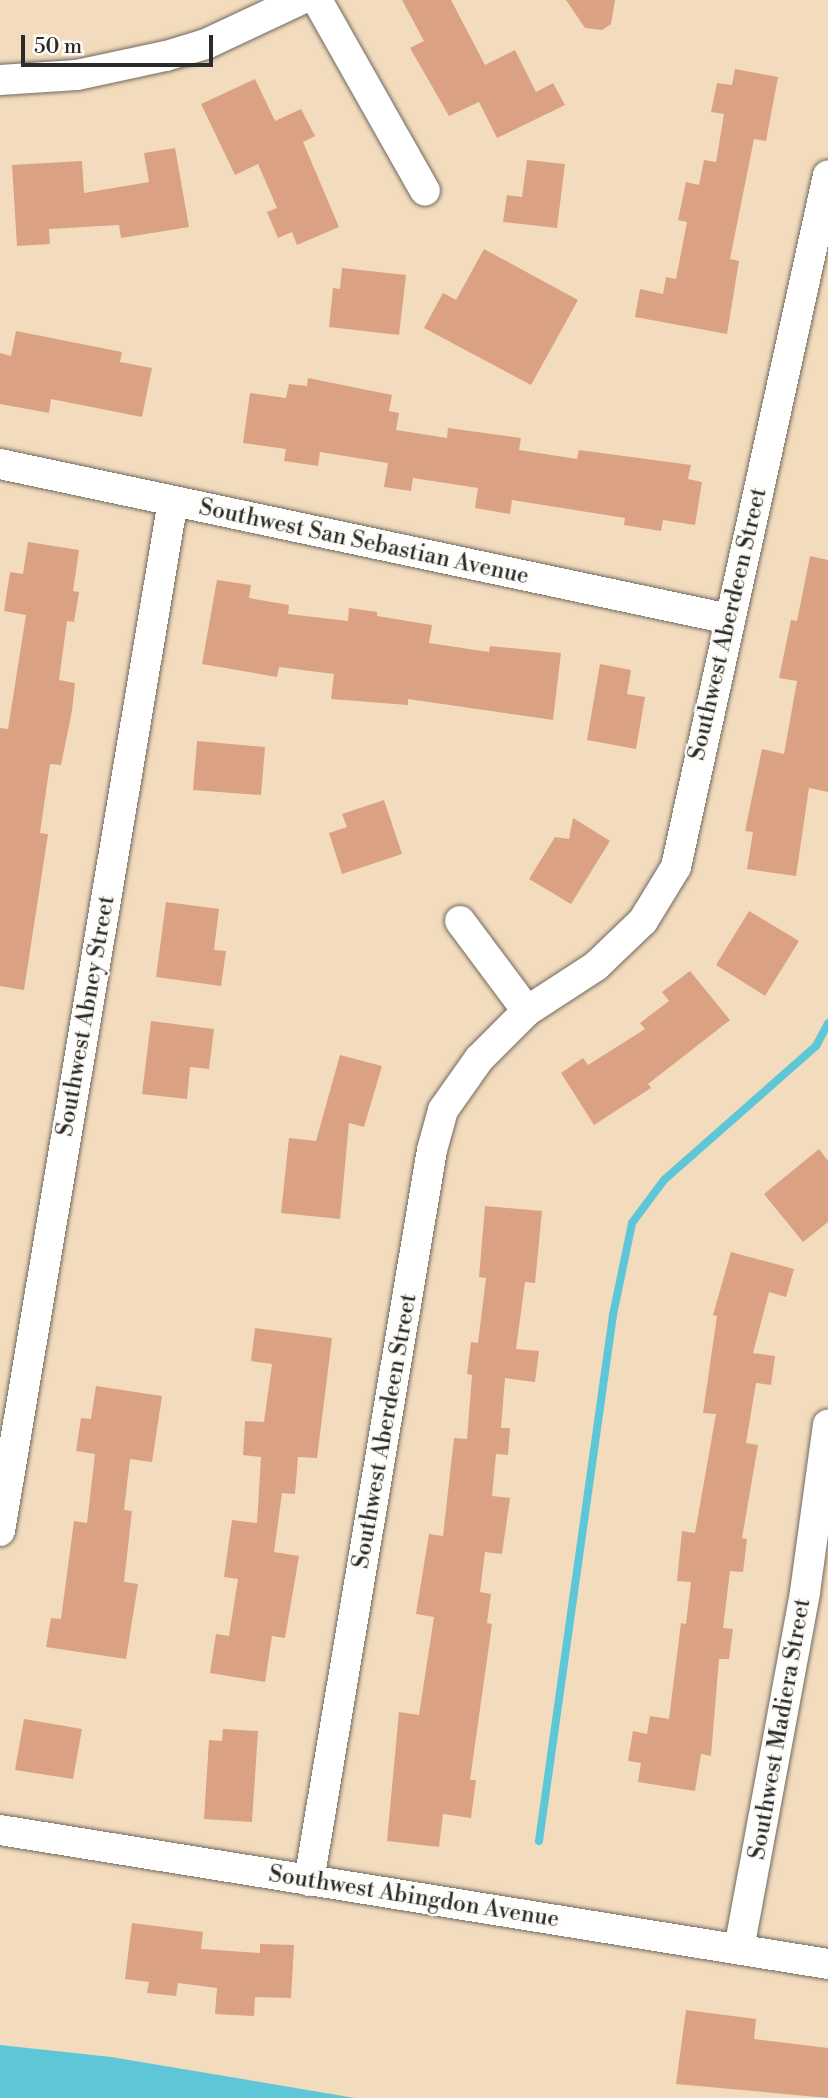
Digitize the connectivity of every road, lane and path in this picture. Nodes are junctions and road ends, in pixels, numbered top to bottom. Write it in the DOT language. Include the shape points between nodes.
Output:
graph roads {
  1 [pos="300,0"];
  2 [pos="317,0"];
  3 [pos="0,80"];
  4 [pos="828,175"];
  5 [pos="425,191"];
  6 [pos="0,464"];
  7 [pos="173,501"];
  8 [pos="729,620"];
  9 [pos="460,921"];
  10 [pos="527,1011"];
  11 [pos="828,1425"];
  12 [pos="0,1531"];
  13 [pos="817,1594"];
  14 [pos="0,1830"];
  15 [pos="309,1881"];
  16 [pos="739,1949"];
  17 [pos="828,1964"];
  1 -- 3 [label="street" via="206,44 166,56 77,75"];
  2 -- 5 [label="street"];
  4 -- 8 [label="street, Southwest Aberdeen Street"];
  6 -- 7 [label="street, Southwest San Sebastian Avenue"];
  7 -- 8 [label="street, Southwest San Sebastian Avenue"];
  7 -- 12 [label="street, Southwest Abney Street"];
  8 -- 10 [label="street, Southwest Aberdeen Street" via="676,867 643,921 596,966"];
  9 -- 10 [label="street"];
  10 -- 15 [label="street, Southwest Aberdeen Street" via="479,1059 443,1110 432,1150"];
  11 -- 13 [label="street, Southwest Madiera Street"];
  13 -- 16 [label="street, Southwest Madiera Street"];
  14 -- 15 [label="street, Southwest Abingdon Avenue"];
  15 -- 16 [label="street, Southwest Abingdon Avenue"];
  16 -- 17 [label="street, Southwest Abingdon Avenue"];
}
